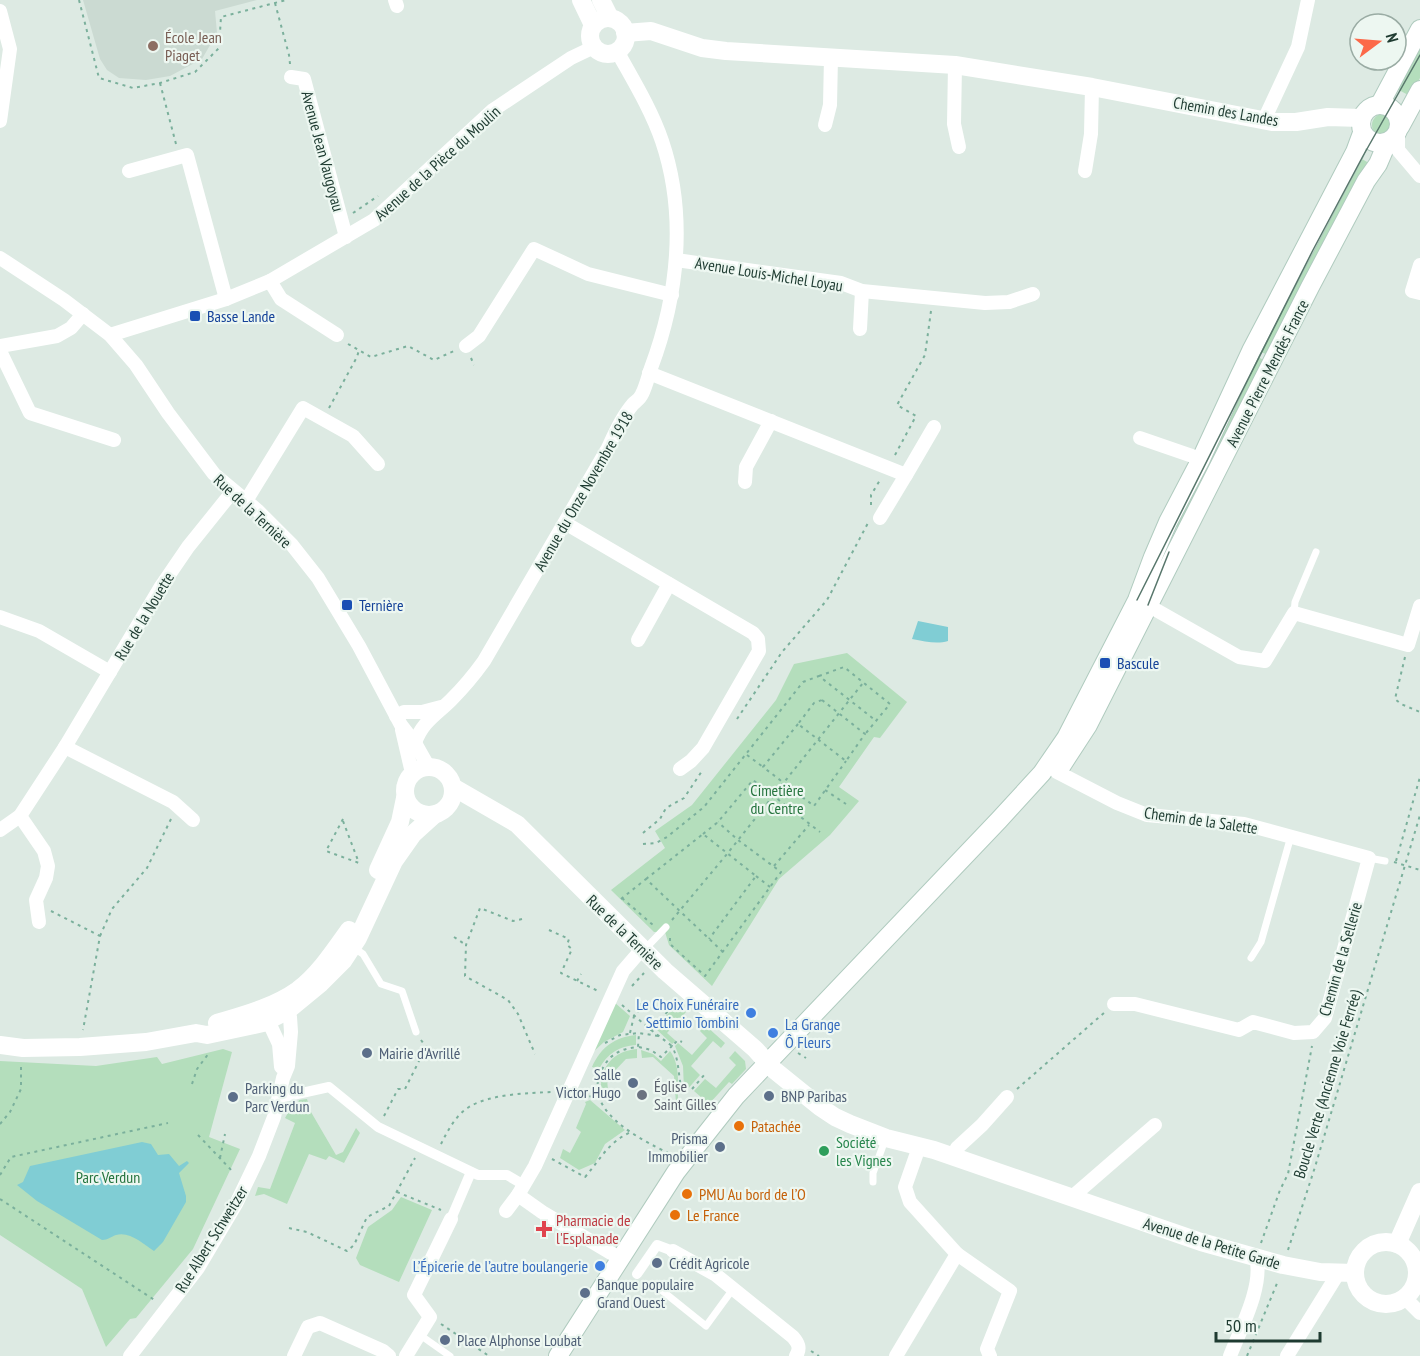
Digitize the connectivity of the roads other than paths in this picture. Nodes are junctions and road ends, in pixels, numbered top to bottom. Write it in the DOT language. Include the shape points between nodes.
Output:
graph roads {
  1 [pos="581,0"];
  2 [pos="601,0"];
  3 [pos="1308,0"];
  4 [pos="0,11"];
  5 [pos="602,21"];
  6 [pos="1420,29"];
  7 [pos="625,33"];
  8 [pos="594,47"];
  9 [pos="617,51"];
  10 [pos="831,57"];
  11 [pos="955,65"];
  12 [pos="291,77"];
  13 [pos="1092,87"];
  14 [pos="1420,90"];
  15 [pos="1380,104"];
  16 [pos="1264,120"];
  17 [pos="0,121"];
  18 [pos="825,125"];
  19 [pos="1362,125"];
  20 [pos="1395,134"];
  21 [pos="959,147"];
  22 [pos="129,171"];
  23 [pos="1085,171"];
  24 [pos="1420,176"];
  25 [pos="346,237"];
  26 [pos="0,258"];
  27 [pos="676,260"];
  28 [pos="1420,265"];
  29 [pos="270,281"];
  30 [pos="862,291"];
  31 [pos="1420,293"];
  32 [pos="1033,294"];
  33 [pos="672,296"];
  34 [pos="226,299"];
  35 [pos="83,314"];
  36 [pos="860,329"];
  37 [pos="110,335"];
  38 [pos="337,335"];
  39 [pos="0,346"];
  40 [pos="466,346"];
  41 [pos="0,351"];
  42 [pos="649,373"];
  43 [pos="771,421"];
  44 [pos="934,427"];
  45 [pos="1140,438"];
  46 [pos="114,440"];
  47 [pos="1201,459"];
  48 [pos="378,464"];
  49 [pos="906,476"];
  50 [pos="745,482"];
  51 [pos="233,491"];
  52 [pos="246,501"];
  53 [pos="875,518"];
  54 [pos="565,523"];
  55 [pos="1316,552"];
  56 [pos="669,584"];
  57 [pos="1143,603"];
  58 [pos="1420,606"];
  59 [pos="1294,613"];
  60 [pos="0,617"];
  61 [pos="638,640"];
  62 [pos="111,672"];
  63 [pos="443,706"];
  64 [pos="399,721"];
  65 [pos="415,743"];
  66 [pos="64,747"];
  67 [pos="680,769"];
  68 [pos="420,770"];
  69 [pos="1057,772"];
  70 [pos="453,787"];
  71 [pos="405,798"];
  72 [pos="481,805"];
  73 [pos="441,811"];
  74 [pos="20,816"];
  75 [pos="193,820"];
  76 [pos="0,830"];
  77 [pos="1291,836"];
  78 [pos="1369,858"];
  79 [pos="1385,861"];
  80 [pos="39,922"];
  81 [pos="666,927"];
  82 [pos="347,943"];
  83 [pos="643,950"];
  84 [pos="1251,958"];
  85 [pos="1114,1004"];
  86 [pos="274,1010"];
  87 [pos="416,1032"];
  88 [pos="0,1045"];
  89 [pos="770,1066"];
  90 [pos="282,1078"];
  91 [pos="1007,1097"];
  92 [pos="279,1098"];
  93 [pos="1155,1125"];
  94 [pos="886,1137"];
  95 [pos="919,1147"];
  96 [pos="953,1156"];
  97 [pos="471,1172"];
  98 [pos="873,1182"];
  99 [pos="521,1190"];
  100 [pos="1420,1192"];
  101 [pos="1072,1197"];
  102 [pos="506,1211"];
  103 [pos="452,1216"];
  104 [pos="1397,1244"];
  105 [pos="674,1251"];
  106 [pos="957,1254"];
  107 [pos="1256,1258"];
  108 [pos="632,1269"];
  109 [pos="1347,1272"];
  110 [pos="655,1285"];
  111 [pos="733,1289"];
  112 [pos="1405,1298"];
  113 [pos="1420,1313"];
  114 [pos="420,1335"];
  115 [pos="797,1354"];
  116 [pos="130,1356"];
  117 [pos="294,1356"];
  118 [pos="389,1356"];
  119 [pos="406,1356"];
  120 [pos="450,1356"];
  121 [pos="558,1356"];
  122 [pos="570,1356"];
  123 [pos="896,1356"];
  124 [pos="990,1356"];
  125 [pos="1230,1356"];
  126 [pos="1287,1356"];
  1 -- 5 [label="main road"];
  2 -- 5 [label="main road"];
  3 -- 16 [label="street" via="1298,47"];
  4 -- 17 [label="street" via="10,49"];
  5 -- 7 [label="main road" via="620,23"];
  5 -- 8 [label="main road" via="590,36"];
  6 -- 15 [label="main road"];
  7 -- 9 [label="main road" via="624,43"];
  7 -- 10 [label="main road, Chemin des Landes" via="651,31 712,49"];
  8 -- 9 [label="main road" via="605,53"];
  8 -- 25 [label="street, Avenue de la Pièce du Moulin" via="493,110 374,220"];
  9 -- 27 [label="street, Avenue du Onze Novembre 1918" via="662,142 675,203"];
  10 -- 11 [label="main road, Chemin des Landes"];
  10 -- 18 [label="street" via="830,105"];
  11 -- 13 [label="main road, Chemin des Landes"];
  11 -- 21 [label="street" via="954,124"];
  12 -- 25 [label="street, Avenue Jean Vaugoyau" via="304,79"];
  13 -- 16 [label="main road, Chemin des Landes"];
  13 -- 23 [label="street"];
  14 -- 20 [label="main road, Avenue Pierre Mendès France"];
  15 -- 19 [label="main road" via="1366,111"];
  15 -- 20 [label="main road" via="1394,110 1398,117"];
  16 -- 19 [label="main road, Chemin des Landes" via="1296,122 1328,117"];
  19 -- 20 [label="main road" via="1371,141 1378,144"];
  19 -- 47 [label="main road, Avenue Pierre Mendès France" via="1355,152 1251,351"];
  20 -- 24 [label="street" via="1398,150"];
  20 -- 57 [label="main road, Avenue Pierre Mendès France" via="1366,181"];
  22 -- 34 [label="street" via="187,155"];
  25 -- 29 [label="street, Avenue de la Pièce du Moulin"];
  26 -- 35 [label="street, Rue de la Ternière"];
  27 -- 30 [label="street, Avenue Louis-Michel Loyau" via="841,283"];
  27 -- 33 [label="street, Avenue du Onze Novembre 1918"];
  28 -- 31 [label="street" via="1412,291"];
  29 -- 34 [label="street, Avenue de la Pièce du Moulin"];
  29 -- 38 [label="street" via="281,299"];
  30 -- 32 [label="street, Avenue Louis-Michel Loyau" via="985,303 1009,302"];
  30 -- 36 [label="street, Avenue Louis-Michel Loyau"];
  33 -- 40 [label="street" via="588,274 534,249 479,336"];
  33 -- 42 [label="street, Avenue du Onze Novembre 1918"];
  34 -- 37 [label="street, Avenue de la Pièce du Moulin"];
  35 -- 37 [label="street, Rue de la Ternière"];
  35 -- 39 [label="street" via="57,336"];
  37 -- 51 [label="street, Rue de la Ternière" via="136,364 197,454"];
  41 -- 46 [label="street" via="30,413"];
  42 -- 43 [label="street"];
  42 -- 54 [label="street, Avenue du Onze Novembre 1918" via="642,396 612,435"];
  43 -- 49 [label="street"];
  43 -- 50 [label="street" via="746,467"];
  44 -- 49 [label="street"];
  45 -- 47 [label="street"];
  47 -- 57 [label="main road, Avenue Pierre Mendès France" via="1160,540"];
  48 -- 52 [label="street" via="352,436 303,408"];
  49 -- 53 [label="street"];
  51 -- 52 [label="street, Rue de la Ternière"];
  51 -- 62 [label="street, Rue de la Nouette" via="160,588"];
  52 -- 64 [label="street, Rue de la Ternière" via="292,545 318,578"];
  54 -- 56 [label="street"];
  54 -- 63 [label="street, Avenue du Onze Novembre 1918" via="484,661"];
  55 -- 59 [label="lane"];
  56 -- 61 [label="street"];
  56 -- 67 [label="street" via="753,633 760,642 759,651 703,748"];
  57 -- 59 [label="street" via="1239,657 1265,661"];
  57 -- 69 [label="main road" via="1088,725"];
  57 -- 89 [label="main road" via="1042,773"];
  58 -- 59 [label="street" via="1408,645"];
  60 -- 62 [label="street" via="39,631"];
  62 -- 66 [label="street, Rue de la Nouette"];
  63 -- 64 [label="street" via="404,712"];
  63 -- 65 [label="street, Avenue du Onze Novembre 1918" via="423,725"];
  64 -- 65 [label="street, Rue de la Ternière"];
  64 -- 68 [label="street, Rue de la Ternière"];
  65 -- 68 [label="street, Rue de la Ternière"];
  66 -- 74 [label="street, Rue de la Nouette"];
  66 -- 75 [label="street" via="174,803"];
  68 -- 70 [label="main road" via="439,769 446,773"];
  68 -- 71 [label="main road" via="405,785"];
  69 -- 77 [label="street, Chemin de la Salette" via="1147,815 1244,824"];
  69 -- 89 [label="main road"];
  70 -- 72 [label="main road, Rue de la Ternière"];
  70 -- 73 [label="main road" via="453,796"];
  71 -- 73 [label="main road" via="415,811 428,816"];
  71 -- 82 [label="main road" via="400,822 351,926"];
  72 -- 73 [label="main road"];
  72 -- 83 [label="main road, Rue de la Ternière" via="516,824"];
  73 -- 82 [label="main road" via="413,834"];
  74 -- 76 [label="street, Rue de la Nouette"];
  74 -- 80 [label="street" via="44,851 48,866 36,900"];
  77 -- 78 [label="street, Chemin de la Salette"];
  77 -- 84 [label="lane" via="1261,942"];
  78 -- 79 [label="lane, Chemin de la Salette"];
  78 -- 85 [label="street, Chemin de la Sellerie" via="1325,1018 1313,1032 1294,1033 1253,1022 1239,1030 1135,1004"];
  81 -- 83 [label="lane"];
  82 -- 86 [label="main road" via="343,961 321,984"];
  82 -- 87 [label="lane" via="363,954 381,984 402,991"];
  83 -- 89 [label="main road, Rue de la Ternière"];
  83 -- 99 [label="street" via="625,968"];
  86 -- 88 [label="main road" via="254,1026 207,1035 196,1033 80,1047"];
  86 -- 90 [label="street, Rue Albert Schweitzer"];
  86 -- 90 [label="street, Rue Albert Schweitzer" via="290,1017 291,1045"];
  89 -- 94 [label="main road, Avenue de la Petite Garde" via="827,1112"];
  89 -- 108 [label="main road" via="736,1096 682,1162"];
  89 -- 122 [label="main road" via="691,1169"];
  90 -- 92 [label="street, Rue Albert Schweitzer"];
  91 -- 96 [label="street"];
  92 -- 97 [label="street" via="329,1088 378,1127"];
  92 -- 116 [label="street, Rue Albert Schweitzer" via="236,1204 198,1268"];
  93 -- 101 [label="street"];
  94 -- 95 [label="main road, Avenue de la Petite Garde"];
  94 -- 98 [label="lane"];
  95 -- 96 [label="main road, Avenue de la Petite Garde"];
  95 -- 106 [label="street" via="905,1187 910,1202"];
  96 -- 101 [label="main road, Avenue de la Petite Garde"];
  97 -- 99 [label="street" via="507,1175"];
  97 -- 103 [label="street"];
  99 -- 102 [label="street"];
  99 -- 108 [label="street"];
  100 -- 104 [label="main road"];
  101 -- 107 [label="main road, Avenue de la Petite Garde"];
  103 -- 114 [label="street" via="414,1294 430,1317"];
  104 -- 109 [label="main road" via="1381,1242 1366,1248"];
  104 -- 112 [label="main road" via="1412,1256 1417,1270 1415,1286"];
  105 -- 108 [label="street" via="657,1245"];
  105 -- 111 [label="street"];
  106 -- 123 [label="street"];
  106 -- 124 [label="street" via="1010,1291 987,1349"];
  107 -- 109 [label="main road, Avenue de la Petite Garde" via="1320,1272"];
  107 -- 125 [label="street" via="1254,1292"];
  108 -- 121 [label="main road"];
  109 -- 112 [label="main road" via="1372,1301 1387,1305"];
  109 -- 126 [label="street"];
  110 -- 111 [label="lane" via="706,1326"];
  111 -- 115 [label="street" via="793,1337 798,1343"];
  112 -- 113 [label="street"];
  114 -- 119 [label="street"];
  114 -- 120 [label="lane"];
  117 -- 118 [label="street" via="308,1327 320,1323"];
}
